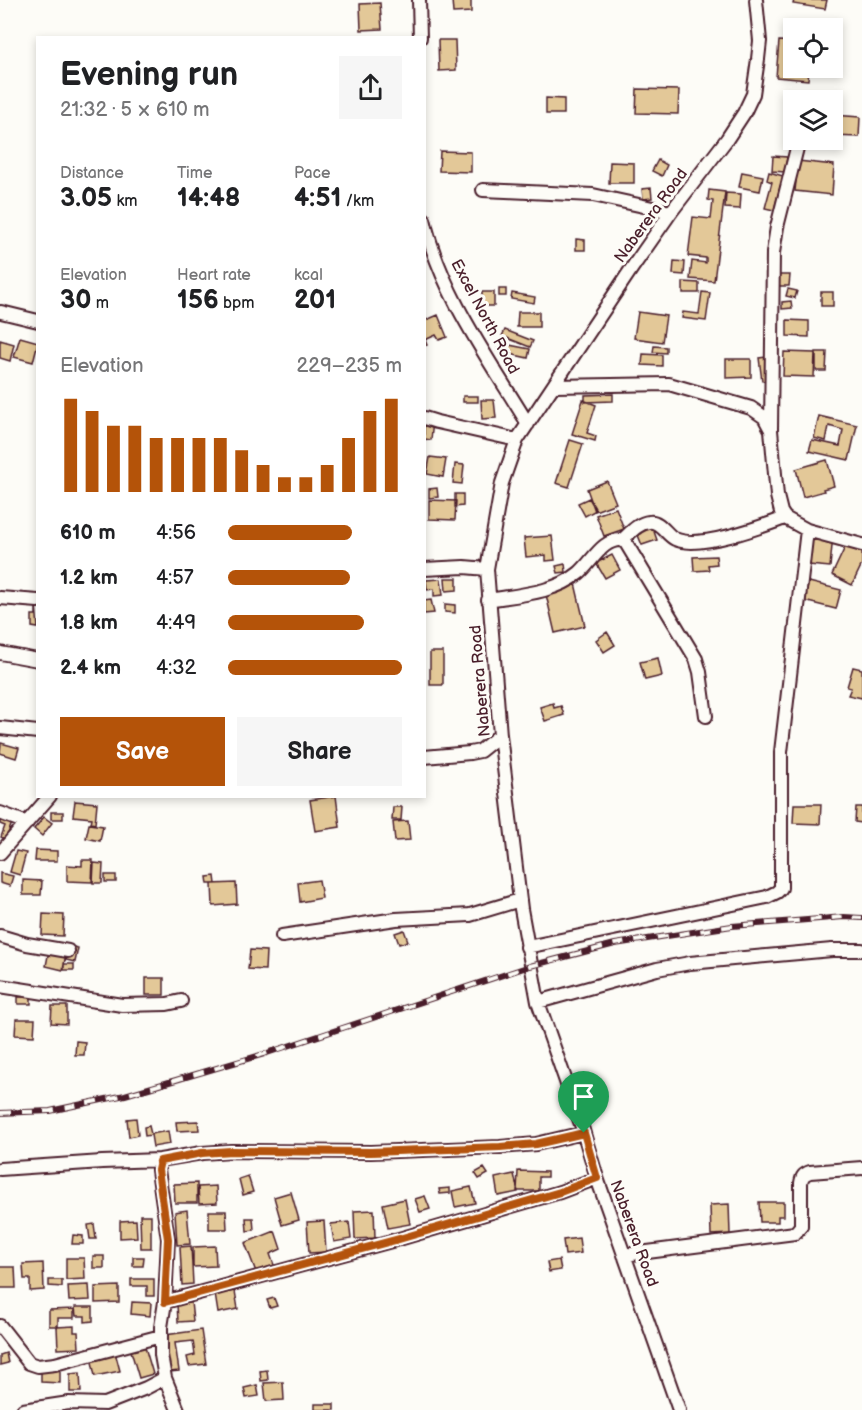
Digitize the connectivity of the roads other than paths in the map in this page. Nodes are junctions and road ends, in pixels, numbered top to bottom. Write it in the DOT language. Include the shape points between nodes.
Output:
graph roads {
  1 [pos="419,0"];
  2 [pos="756,0"];
  3 [pos="420,36"];
  4 [pos="796,150"];
  5 [pos="483,190"];
  6 [pos="671,212"];
  7 [pos="426,228"];
  8 [pos="0,312"];
  9 [pos="36,321"];
  10 [pos="554,386"];
  11 [pos="426,419"];
  12 [pos="528,424"];
  13 [pos="771,430"];
  14 [pos="517,440"];
  15 [pos="785,518"];
  16 [pos="807,530"];
  17 [pos="622,540"];
  18 [pos="862,545"];
  19 [pos="426,569"];
  20 [pos="487,569"];
  21 [pos="0,598"];
  22 [pos="488,600"];
  23 [pos="36,601"];
  24 [pos="0,653"];
  25 [pos="36,660"];
  26 [pos="706,716"];
  27 [pos="0,728"];
  28 [pos="36,732"];
  29 [pos="500,735"];
  30 [pos="426,756"];
  31 [pos="48,798"];
  32 [pos="0,813"];
  33 [pos="27,823"];
  34 [pos="0,853"];
  35 [pos="520,900"];
  36 [pos="0,936"];
  37 [pos="282,936"];
  38 [pos="527,946"];
  39 [pos="862,950"];
  40 [pos="68,951"];
  41 [pos="0,986"];
  42 [pos="181,1001"];
  43 [pos="538,1002"];
  44 [pos="584,1133"];
  45 [pos="160,1161"];
  46 [pos="862,1168"];
  47 [pos="0,1169"];
  48 [pos="597,1178"];
  49 [pos="624,1255"];
  50 [pos="165,1302"];
  51 [pos="0,1326"];
  52 [pos="161,1336"];
  53 [pos="165,1378"];
  54 [pos="99,1407"];
  55 [pos="22,1410"];
  56 [pos="178,1410"];
  57 [pos="680,1410"];
  1 -- 3 [label="street"];
  2 -- 6 [label="street, Naberera Road" via="760,41 753,94 727,139"];
  4 -- 13 [label="street" via="773,253"];
  5 -- 6 [label="street" via="593,195"];
  6 -- 10 [label="street, Naberera Road"];
  7 -- 12 [label="street, Excel North Road" via="469,326"];
  8 -- 9 [label="street"];
  10 -- 12 [label="street, Naberera Road"];
  10 -- 13 [label="street" via="675,385 751,408 764,417"];
  11 -- 14 [label="street"];
  12 -- 14 [label="street, Naberera Road"];
  13 -- 15 [label="street" via="777,496"];
  14 -- 20 [label="street, Naberera Road" via="502,483"];
  15 -- 16 [label="street"];
  15 -- 17 [label="street" via="728,537 694,541 675,539 651,521"];
  16 -- 18 [label="street"];
  16 -- 38 [label="street" via="781,752 781,888 767,897"];
  17 -- 22 [label="street" via="610,541 569,580 531,593"];
  17 -- 26 [label="street" via="696,659"];
  19 -- 20 [label="street"];
  20 -- 22 [label="street, Naberera Road"];
  21 -- 23 [label="street"];
  22 -- 29 [label="street, Naberera Road"];
  24 -- 25 [label="street"];
  27 -- 28 [label="street"];
  29 -- 30 [label="street" via="480,751"];
  29 -- 35 [label="street, Naberera Road"];
  31 -- 33 [label="street"];
  32 -- 33 [label="street"];
  33 -- 34 [label="street"];
  35 -- 37 [label="street" via="470,915 396,919"];
  35 -- 38 [label="street, Naberera Road"];
  36 -- 40 [label="street"];
  38 -- 43 [label="street, Naberera Road"];
  39 -- 43 [label="street" via="690,963"];
  41 -- 42 [label="street" via="122,1005"];
  43 -- 44 [label="street, Naberera Road"];
  44 -- 45 [label="street" via="500,1147 371,1152 231,1151"];
  44 -- 48 [label="street, Naberera Road"];
  45 -- 47 [label="street"];
  45 -- 50 [label="street" via="168,1239"];
  46 -- 49 [label="street" via="805,1174 801,1178 801,1226 795,1233"];
  48 -- 49 [label="street, Naberera Road"];
  48 -- 50 [label="street" via="399,1239"];
  49 -- 57 [label="street, Naberera Road"];
  50 -- 52 [label="street"];
  51 -- 52 [label="street" via="25,1359 38,1366"];
  52 -- 53 [label="street"];
  53 -- 54 [label="street"];
  53 -- 56 [label="street"];
  54 -- 55 [label="street" via="69,1402"];
}
